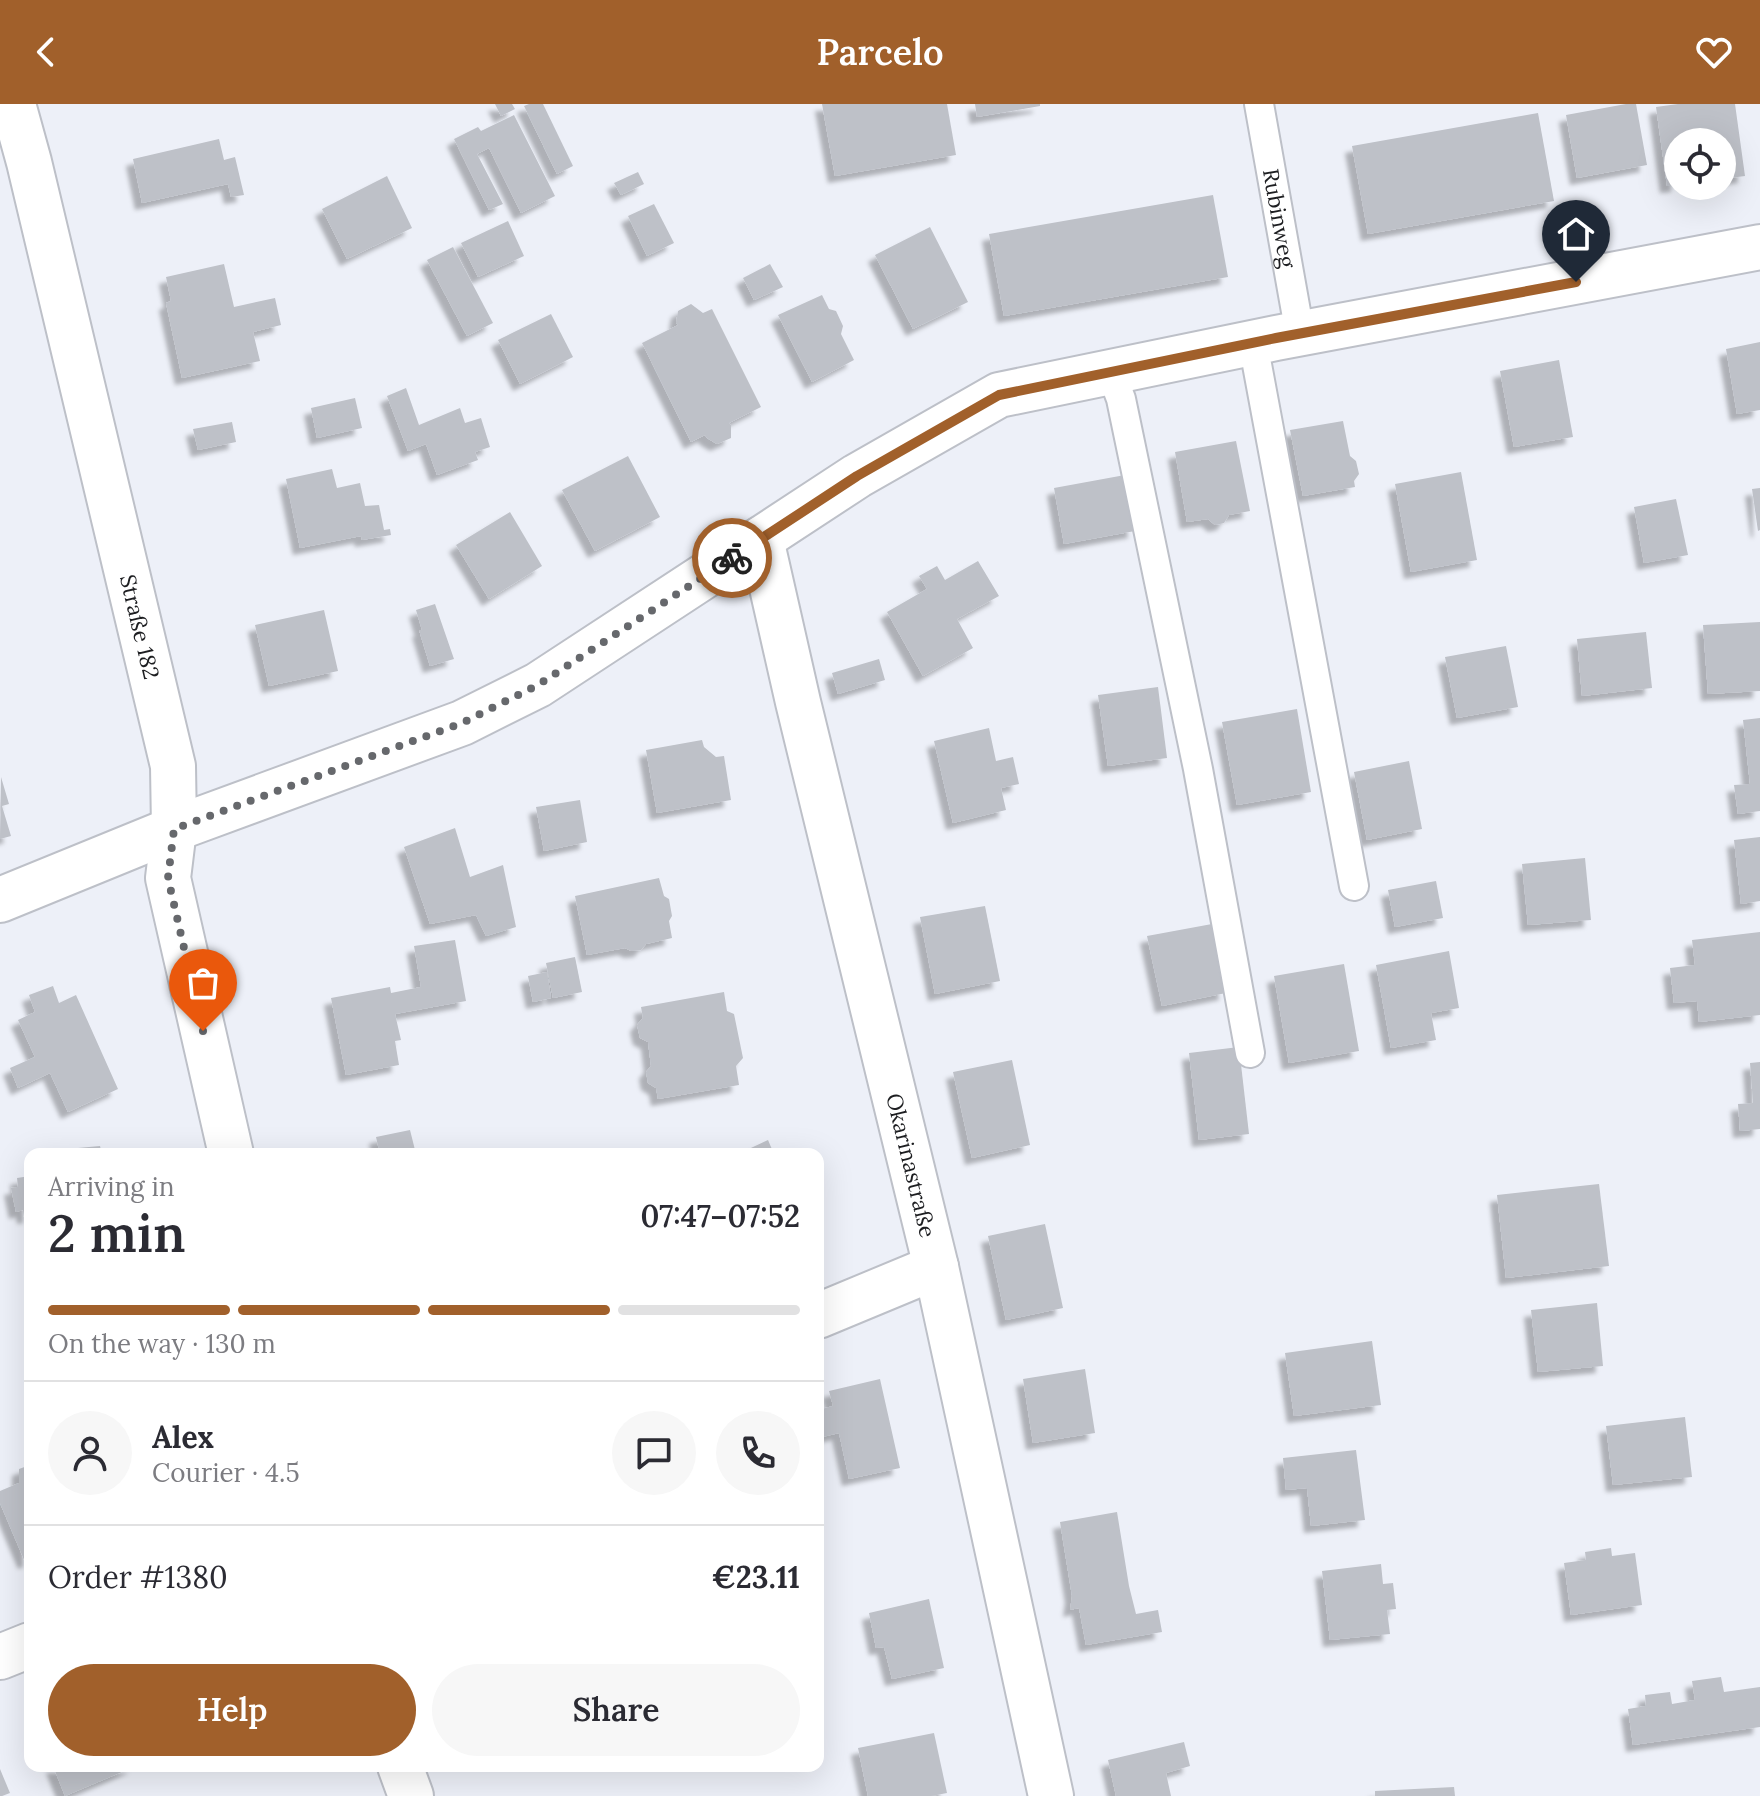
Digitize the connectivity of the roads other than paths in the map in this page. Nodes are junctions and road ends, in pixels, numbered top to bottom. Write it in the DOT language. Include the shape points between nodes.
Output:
graph roads {
  1 [pos="13,104"];
  2 [pos="1259,104"];
  3 [pos="1760,247"];
  4 [pos="1300,334"];
  5 [pos="1253,343"];
  6 [pos="1111,372"];
  7 [pos="761,539"];
  8 [pos="174,829"];
  9 [pos="1354,886"];
  10 [pos="0,900"];
  11 [pos="1250,1053"];
  12 [pos="230,1148"];
  13 [pos="936,1267"];
  14 [pos="824,1314"];
  15 [pos="24,1647"];
  16 [pos="0,1657"];
  17 [pos="402,1772"];
  18 [pos="411,1796"];
  19 [pos="1051,1796"];
  1 -- 8 [label="street, Straße 182" via="173,766"];
  2 -- 4 [label="lane, Rubinweg"];
  3 -- 4 [label="street"];
  4 -- 5 [label="street"];
  5 -- 6 [label="street"];
  5 -- 9 [label="lane"];
  6 -- 7 [label="street" via="999,395 857,476"];
  6 -- 11 [label="lane" via="1198,769"];
  7 -- 8 [label="street" via="550,677 462,723"];
  7 -- 13 [label="street, Okarinastraße"];
  8 -- 10 [label="street"];
  8 -- 12 [label="street, Straße 182" via="168,878"];
  13 -- 14 [label="street"];
  13 -- 19 [label="street, Okarinastraße"];
  15 -- 16 [label="street"];
  17 -- 18 [label="street"];
}
